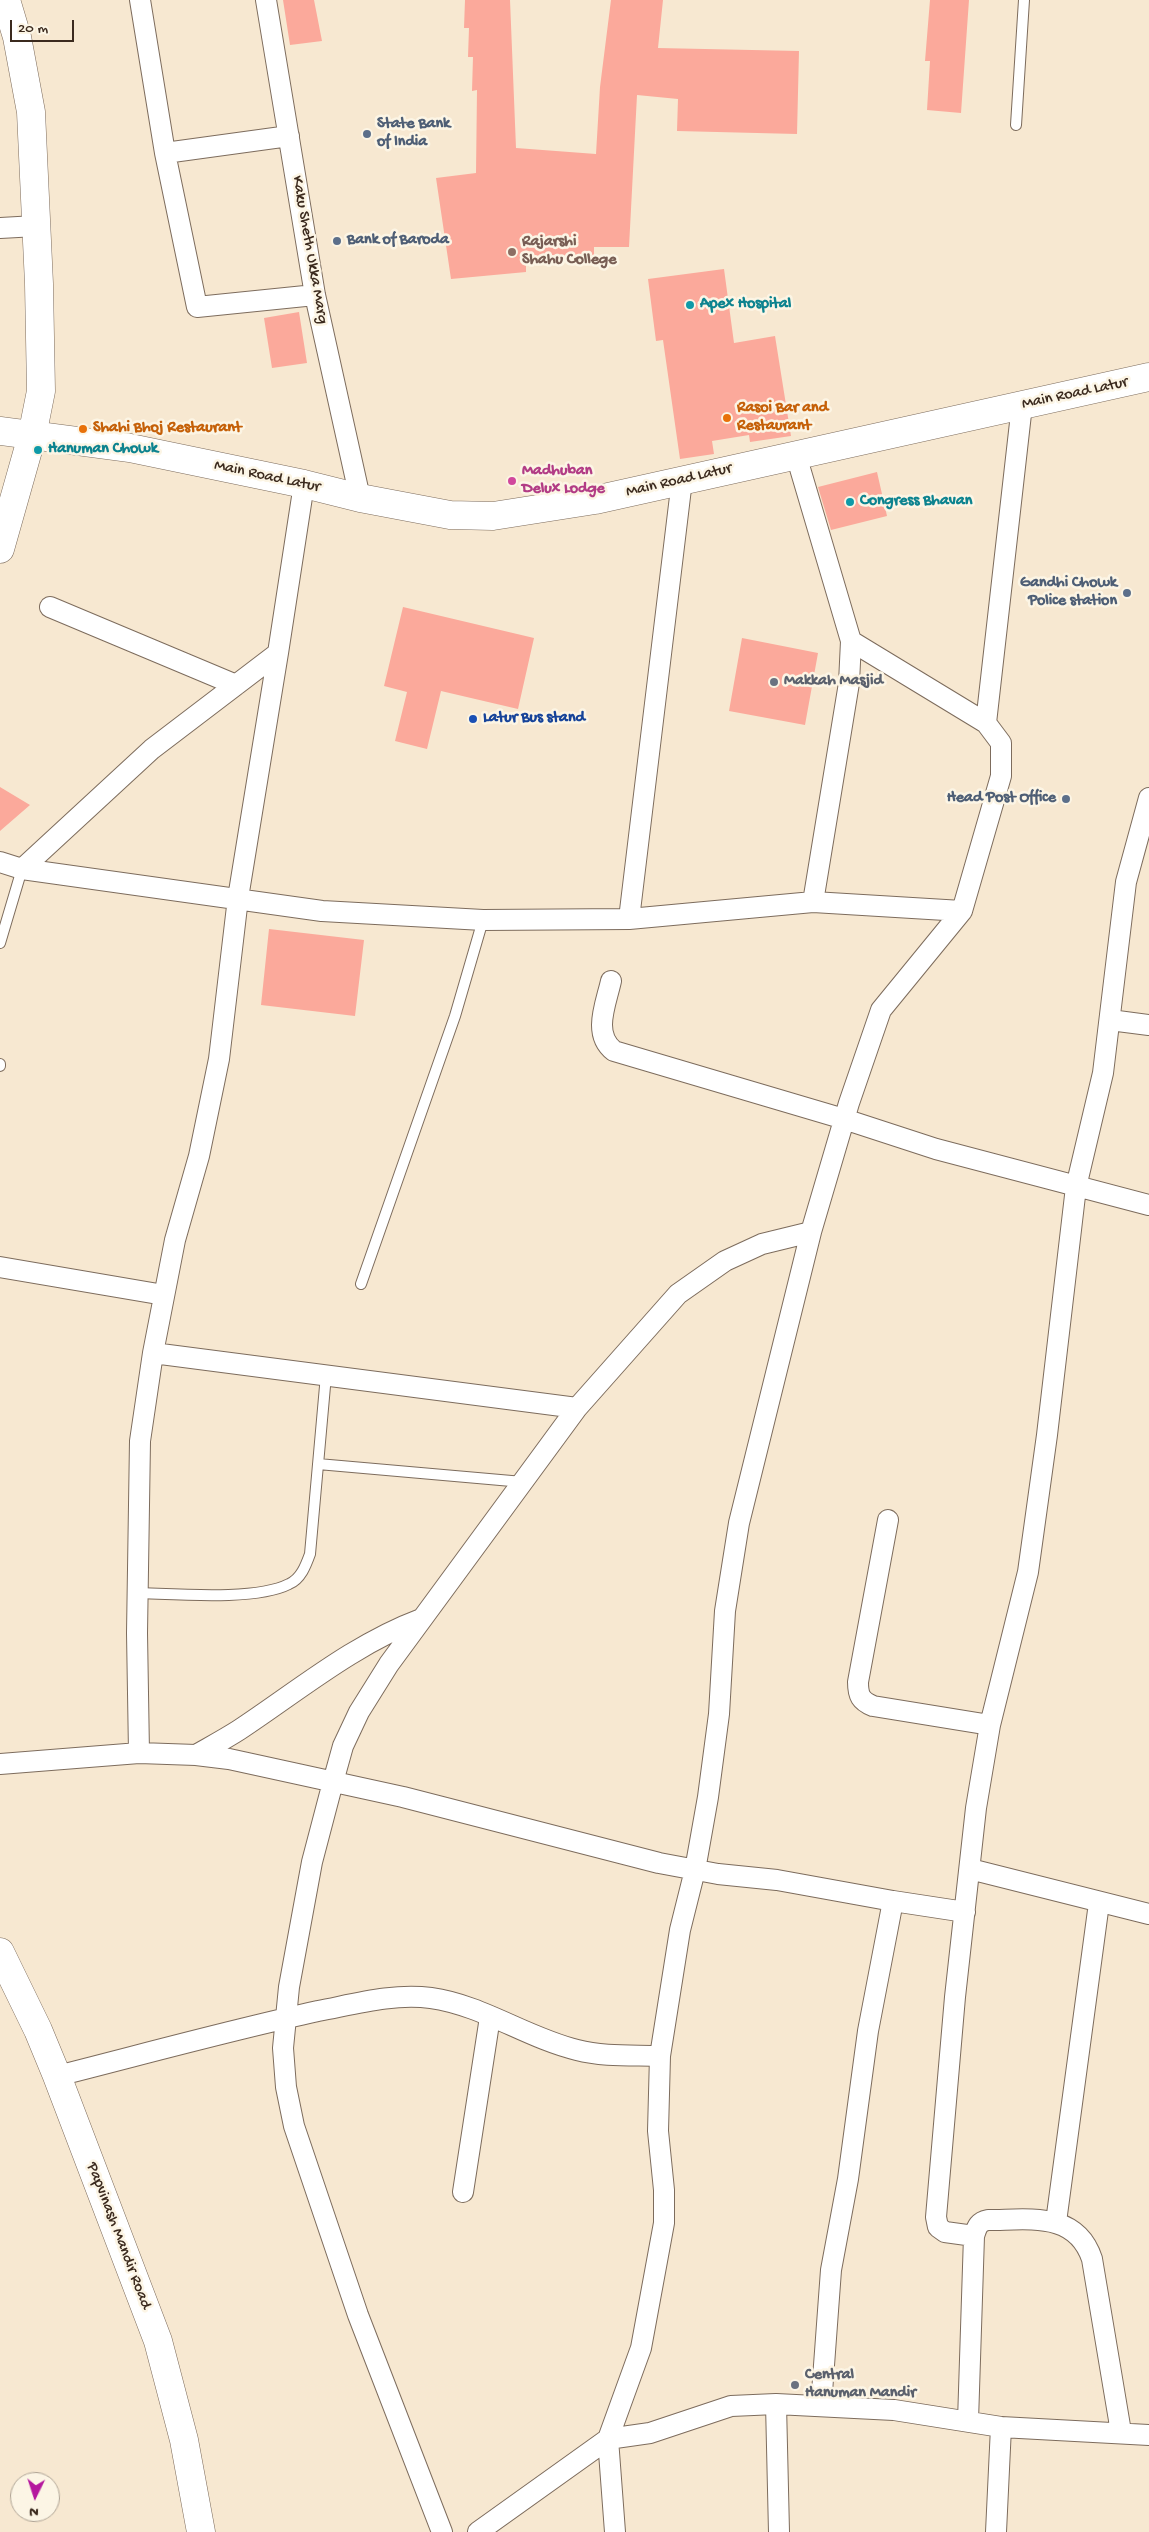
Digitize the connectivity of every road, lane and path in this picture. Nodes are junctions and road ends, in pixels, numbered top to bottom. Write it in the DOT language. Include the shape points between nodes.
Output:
graph roads {
  1 [pos="6,0"];
  2 [pos="140,0"];
  3 [pos="266,0"];
  4 [pos="1024,0"];
  5 [pos="9,39"];
  6 [pos="1016,126"];
  7 [pos="289,136"];
  8 [pos="165,153"];
  9 [pos="36,226"];
  10 [pos="0,228"];
  11 [pos="315,295"];
  12 [pos="1149,377"];
  13 [pos="1022,406"];
  14 [pos="0,431"];
  15 [pos="32,436"];
  16 [pos="796,455"];
  17 [pos="682,480"];
  18 [pos="304,484"];
  19 [pos="360,498"];
  20 [pos="0,549"];
  21 [pos="50,607"];
  22 [pos="852,641"];
  23 [pos="278,653"];
  24 [pos="236,685"];
  25 [pos="986,723"];
  26 [pos="1149,798"];
  27 [pos="1143,848"];
  28 [pos="0,862"];
  29 [pos="22,869"];
  30 [pos="238,898"];
  31 [pos="812,902"];
  32 [pos="962,911"];
  33 [pos="629,919"];
  34 [pos="483,920"];
  35 [pos="0,943"];
  36 [pos="611,982"];
  37 [pos="1110,1020"];
  38 [pos="1149,1024"];
  39 [pos="844,1119"];
  40 [pos="1076,1186"];
  41 [pos="1149,1205"];
  42 [pos="811,1232"];
  43 [pos="0,1267"];
  44 [pos="361,1284"];
  45 [pos="164,1295"];
  46 [pos="153,1353"];
  47 [pos="326,1375"];
  48 [pos="577,1408"];
  49 [pos="318,1464"];
  50 [pos="523,1482"];
  51 [pos="888,1520"];
  52 [pos="137,1593"];
  53 [pos="421,1619"];
  54 [pos="990,1725"];
  55 [pos="139,1753"];
  56 [pos="196,1755"];
  57 [pos="0,1764"];
  58 [pos="332,1782"];
  59 [pos="695,1870"];
  60 [pos="970,1870"];
  61 [pos="893,1901"];
  62 [pos="1099,1903"];
  63 [pos="966,1912"];
  64 [pos="1149,1914"];
  65 [pos="0,1952"];
  66 [pos="490,2017"];
  67 [pos="285,2018"];
  68 [pos="660,2056"];
  69 [pos="57,2076"];
  70 [pos="462,2192"];
  71 [pos="1056,2222"];
  72 [pos="974,2236"];
  73 [pos="776,2404"];
  74 [pos="821,2406"];
  75 [pos="968,2421"];
  76 [pos="1001,2427"];
  77 [pos="1121,2432"];
  78 [pos="1149,2435"];
  79 [pos="608,2438"];
  80 [pos="201,2532"];
  81 [pos="442,2532"];
  82 [pos="478,2532"];
  83 [pos="615,2532"];
  84 [pos="779,2532"];
  85 [pos="996,2532"];
  1 -- 5 [label="street"];
  2 -- 8 [label="street"];
  3 -- 7 [label="street, Kaku Sheth Ukka Marg"];
  4 -- 6 [label="lane"];
  5 -- 9 [label="street" via="31,112"];
  7 -- 8 [label="street"];
  7 -- 11 [label="street, Kaku Sheth Ukka Marg"];
  8 -- 11 [label="street" via="197,306"];
  9 -- 10 [label="street"];
  9 -- 15 [label="street" via="41,390"];
  11 -- 19 [label="street, Kaku Sheth Ukka Marg"];
  12 -- 13 [label="street, Main Road Latur"];
  13 -- 16 [label="street, Main Road Latur"];
  13 -- 25 [label="street"];
  14 -- 15 [label="street, Main Road Latur"];
  15 -- 18 [label="street, Main Road Latur" via="130,448"];
  15 -- 20 [label="street"];
  16 -- 17 [label="street, Main Road Latur"];
  16 -- 22 [label="street"];
  17 -- 19 [label="street, Main Road Latur" via="595,500 493,516 450,515"];
  17 -- 33 [label="street"];
  18 -- 19 [label="street, Main Road Latur"];
  18 -- 23 [label="street"];
  21 -- 24 [label="street"];
  22 -- 25 [label="street"];
  22 -- 31 [label="street" via="849,683"];
  23 -- 24 [label="street"];
  23 -- 30 [label="street"];
  24 -- 29 [label="street" via="152,749"];
  25 -- 32 [label="street" via="1001,743 1002,776"];
  26 -- 27 [label="street"];
  27 -- 37 [label="street" via="1126,882"];
  28 -- 29 [label="street"];
  29 -- 30 [label="street"];
  29 -- 35 [label="lane"];
  30 -- 34 [label="street" via="322,911"];
  30 -- 45 [label="street" via="219,1059 199,1156 175,1240"];
  31 -- 32 [label="street"];
  31 -- 33 [label="street"];
  32 -- 39 [label="street" via="881,1010"];
  33 -- 34 [label="street"];
  34 -- 44 [label="lane" via="455,1016"];
  36 -- 39 [label="street" via="601,1034 605,1044 614,1051"];
  37 -- 38 [label="street"];
  37 -- 40 [label="street" via="1103,1073"];
  39 -- 40 [label="street" via="936,1149"];
  39 -- 42 [label="street"];
  40 -- 41 [label="street"];
  40 -- 54 [label="street" via="1028,1572"];
  42 -- 48 [label="street" via="747,1250 725,1261 678,1294"];
  42 -- 59 [label="street" via="739,1523 725,1611 719,1714"];
  43 -- 45 [label="street"];
  45 -- 46 [label="street"];
  46 -- 47 [label="street"];
  46 -- 52 [label="street" via="140,1441"];
  47 -- 48 [label="street"];
  47 -- 49 [label="lane"];
  48 -- 50 [label="street"];
  49 -- 50 [label="lane"];
  49 -- 52 [label="lane" via="310,1554 305,1569 291,1584 272,1590 233,1594"];
  50 -- 53 [label="street"];
  51 -- 54 [label="street" via="858,1694 873,1706"];
  52 -- 55 [label="street"];
  53 -- 56 [label="street" via="361,1648 237,1732"];
  53 -- 58 [label="street" via="359,1712"];
  54 -- 60 [label="street" via="976,1808"];
  55 -- 56 [label="street"];
  55 -- 57 [label="street"];
  56 -- 58 [label="street"];
  58 -- 59 [label="street"];
  58 -- 67 [label="street" via="312,1862"];
  59 -- 61 [label="street" via="777,1880"];
  59 -- 68 [label="street" via="680,1930"];
  60 -- 62 [label="street"];
  60 -- 63 [label="street"];
  61 -- 63 [label="street"];
  61 -- 74 [label="street" via="868,2031 848,2178 831,2270"];
  62 -- 64 [label="street"];
  62 -- 71 [label="street"];
  63 -- 72 [label="street" via="953,2015 936,2217 938,2228 945,2232"];
  65 -- 69 [label="street, Papvinash Mandir Road"];
  66 -- 67 [label="street" via="433,1998 410,1996"];
  66 -- 68 [label="street" via="576,2050 602,2055"];
  66 -- 70 [label="street"];
  67 -- 69 [label="street"];
  67 -- 81 [label="street" via="286,2087 294,2126 358,2315"];
  68 -- 79 [label="street" via="658,2131 664,2222 641,2348"];
  69 -- 80 [label="street, Papvinash Mandir Road" via="158,2341 184,2440"];
  71 -- 72 [label="street" via="988,2220 980,2222"];
  71 -- 77 [label="street" via="1081,2237 1092,2259"];
  72 -- 75 [label="street"];
  73 -- 74 [label="street"];
  73 -- 79 [label="street" via="731,2406 650,2433"];
  73 -- 84 [label="street"];
  74 -- 75 [label="street" via="894,2410"];
  75 -- 76 [label="street"];
  76 -- 77 [label="street"];
  76 -- 85 [label="street"];
  77 -- 78 [label="street"];
  79 -- 82 [label="street"];
  79 -- 83 [label="street"];
}
